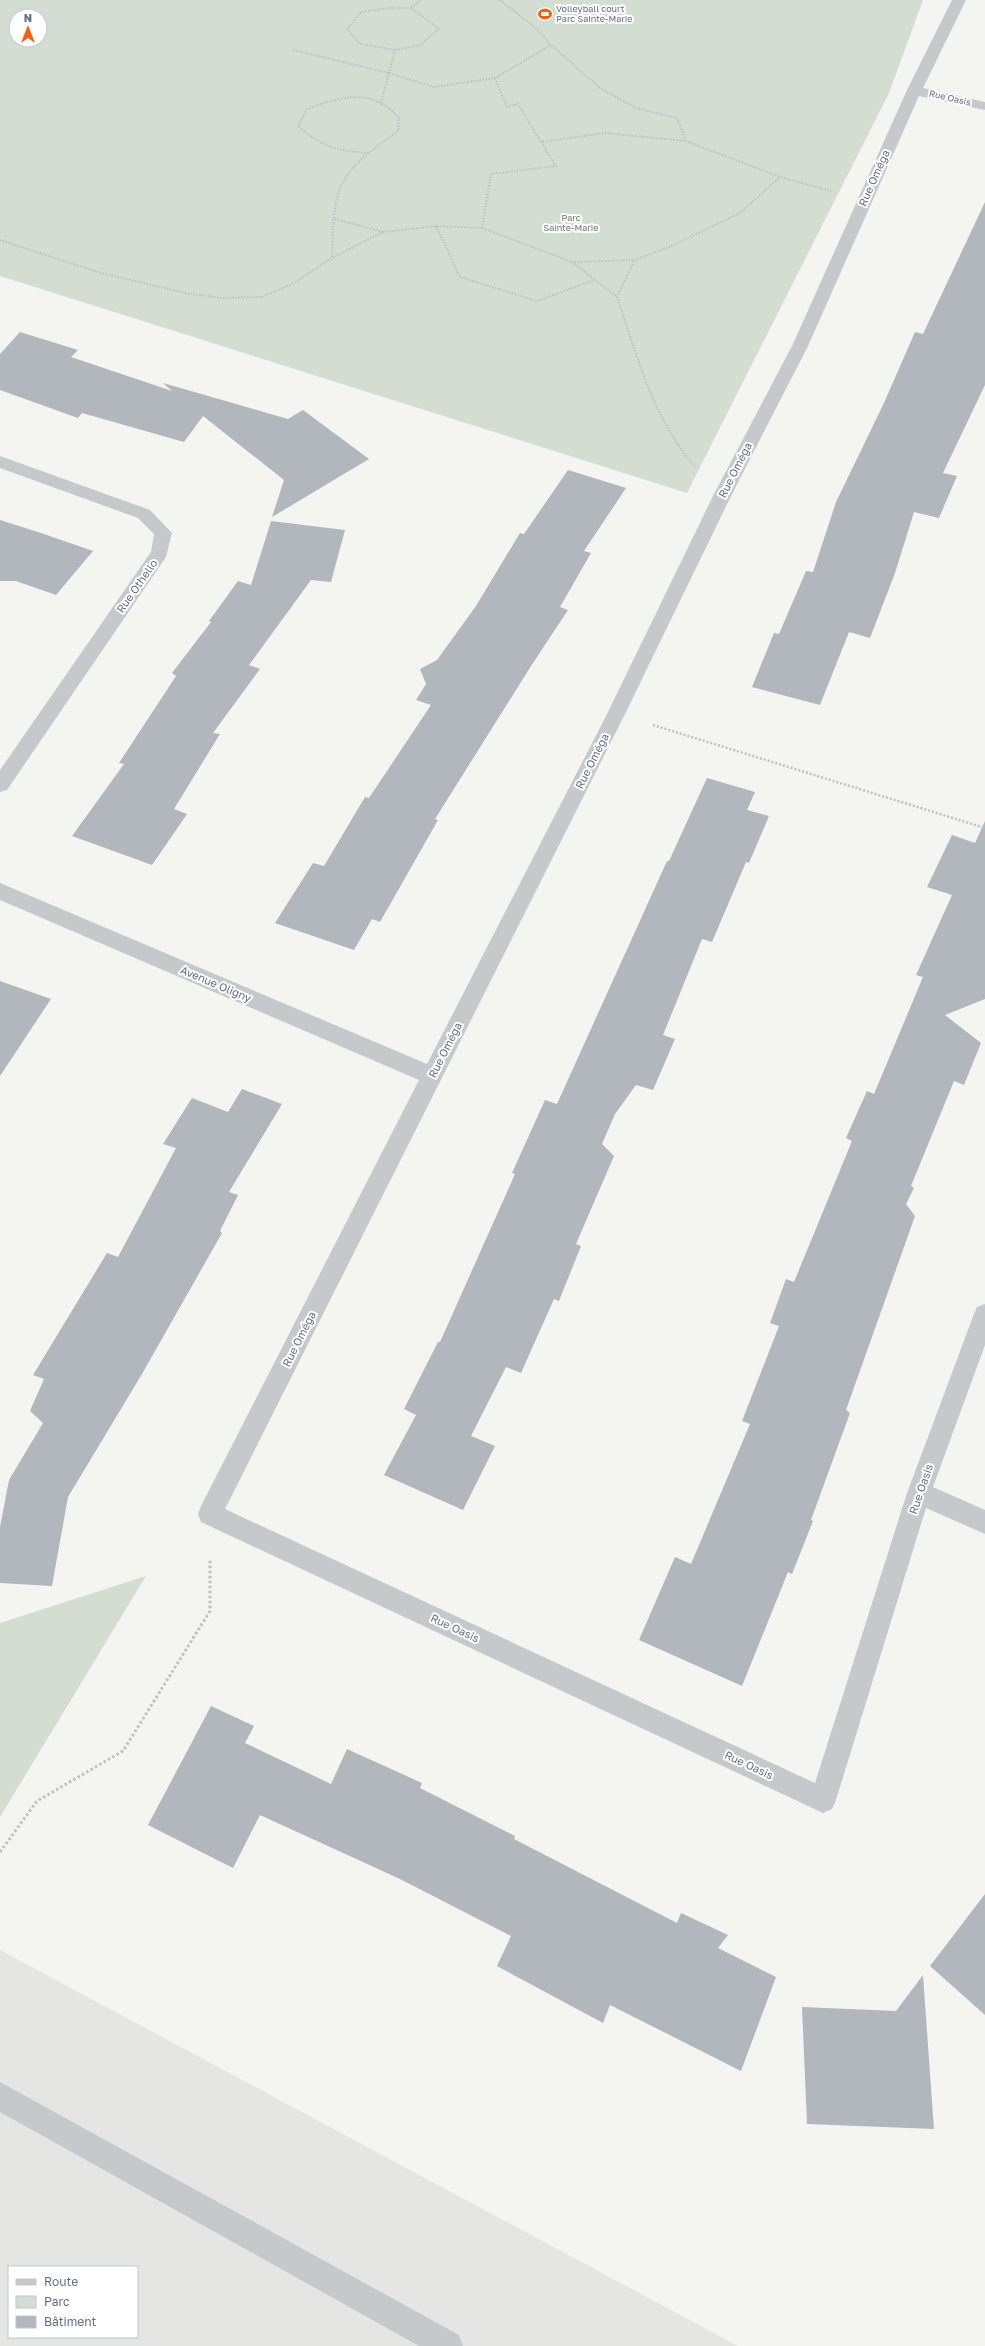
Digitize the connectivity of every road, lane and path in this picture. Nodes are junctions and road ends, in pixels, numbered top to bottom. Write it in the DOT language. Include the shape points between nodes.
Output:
graph roads {
  1 [pos="421,0"];
  2 [pos="500,0"];
  3 [pos="959,0"];
  4 [pos="411,8"];
  5 [pos="551,45"];
  6 [pos="293,50"];
  7 [pos="395,50"];
  8 [pos="389,73"];
  9 [pos="494,78"];
  10 [pos="914,90"];
  11 [pos="381,103"];
  12 [pos="985,106"];
  13 [pos="686,141"];
  14 [pos="541,142"];
  15 [pos="369,153"];
  16 [pos="780,177"];
  17 [pos="864,200"];
  18 [pos="335,219"];
  19 [pos="436,226"];
  20 [pos="482,228"];
  21 [pos="383,232"];
  22 [pos="0,240"];
  23 [pos="332,258"];
  24 [pos="634,260"];
  25 [pos="572,262"];
  26 [pos="594,280"];
  27 [pos="617,297"];
  28 [pos="0,462"];
  29 [pos="723,494"];
  30 [pos="616,714"];
  31 [pos="0,785"];
  32 [pos="985,828"];
  33 [pos="0,891"];
  34 [pos="432,1076"];
  35 [pos="985,1314"];
  36 [pos="919,1493"];
  37 [pos="210,1514"];
  38 [pos="985,1522"];
  39 [pos="0,1852"];
  40 [pos="0,2096"];
  41 [pos="448,2346"];
  1 -- 4 [label="path"];
  2 -- 5 [label="path" via="536,28"];
  3 -- 10 [label="street, Rue Oméga"];
  4 -- 7 [label="path" via="439,28 420,45"];
  4 -- 7 [label="path" via="361,12 347,29 360,44"];
  5 -- 9 [label="path"];
  5 -- 13 [label="path" via="600,88 636,108 677,118"];
  6 -- 8 [label="path"];
  7 -- 8 [label="path"];
  8 -- 9 [label="path" via="434,87"];
  8 -- 11 [label="path"];
  9 -- 14 [label="path" via="507,107 518,104"];
  10 -- 12 [label="street, Rue Oasis"];
  10 -- 17 [label="street, Rue Oméga"];
  11 -- 15 [label="path" via="399,118 398,131"];
  11 -- 15 [label="path" via="357,97 328,101 307,109 298,126 316,142 339,151"];
  13 -- 14 [label="path" via="605,133"];
  13 -- 16 [label="path"];
  14 -- 20 [label="path" via="556,166 491,174"];
  15 -- 18 [label="path" via="342,183"];
  16 -- 17 [label="path"];
  16 -- 24 [label="path" via="740,213 667,248"];
  17 -- 29 [label="street, Rue Oméga" via="800,346"];
  18 -- 21 [label="path"];
  18 -- 23 [label="path"];
  19 -- 20 [label="path"];
  19 -- 21 [label="path"];
  19 -- 26 [label="path" via="460,276 537,301"];
  20 -- 25 [label="path"];
  21 -- 23 [label="path"];
  22 -- 23 [label="path" via="101,273 186,293 222,298 262,297 294,282"];
  24 -- 25 [label="path"];
  24 -- 27 [label="path"];
  25 -- 26 [label="path"];
  26 -- 27 [label="path"];
  27 -- 29 [label="path" via="664,425 683,455"];
  28 -- 31 [label="street, Rue Othello" via="144,514 163,533 160,553"];
  29 -- 30 [label="street, Rue Oméga"];
  30 -- 32 [label="path"];
  30 -- 34 [label="street, Rue Oméga"];
  33 -- 34 [label="street, Avenue Oligny"];
  34 -- 37 [label="street, Rue Oméga"];
  35 -- 36 [label="street, Rue Oasis"];
  36 -- 37 [label="street, Rue Oasis" via="823,1800"];
  36 -- 38 [label="street"];
  37 -- 39 [label="path" via="210,1611 123,1751 37,1801"];
  40 -- 41 [label="street"];
}
